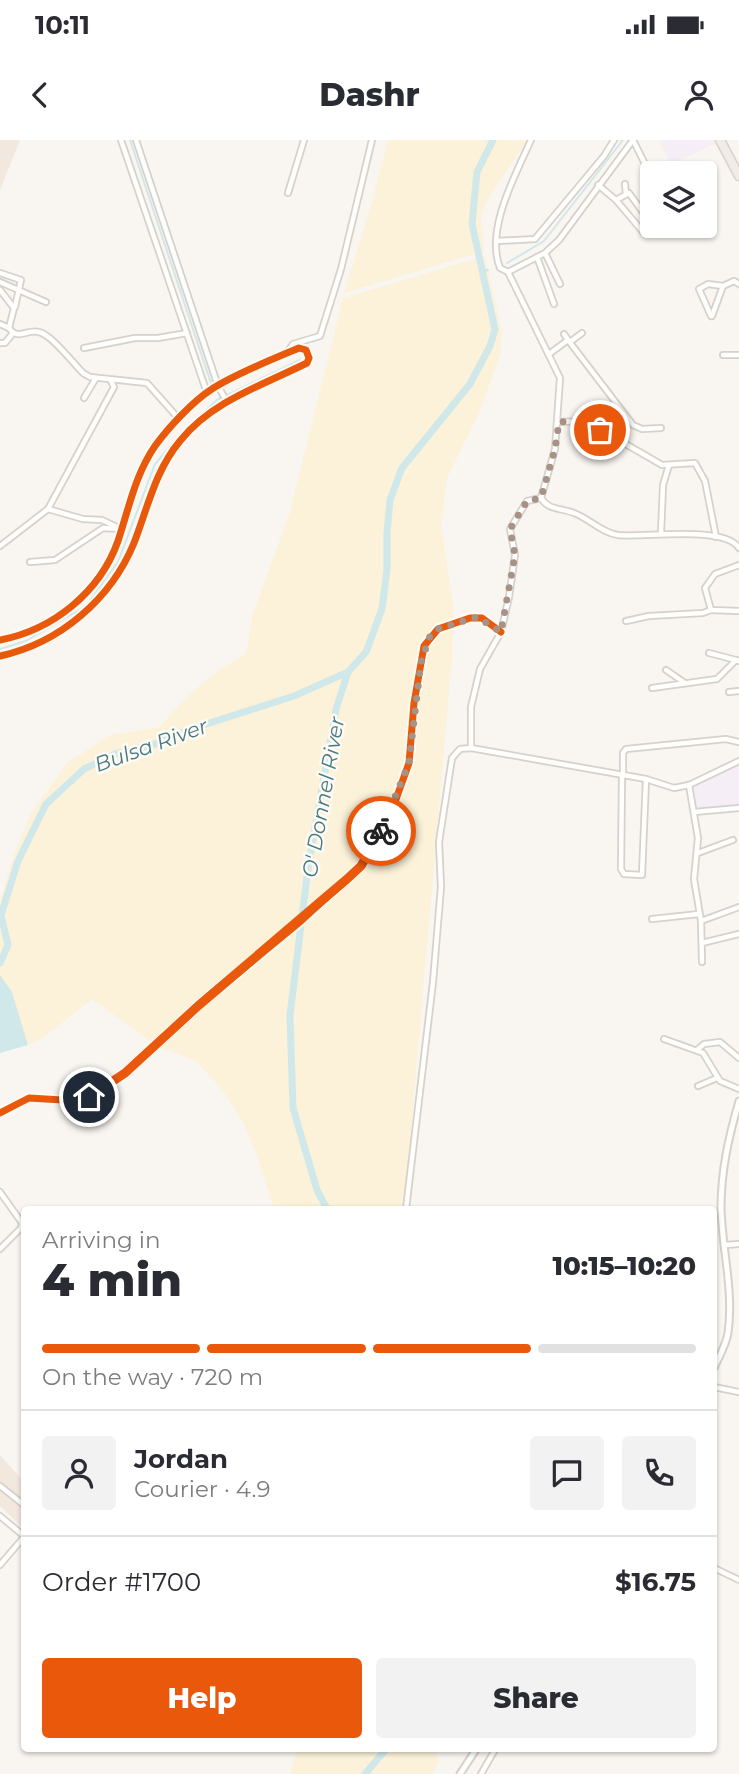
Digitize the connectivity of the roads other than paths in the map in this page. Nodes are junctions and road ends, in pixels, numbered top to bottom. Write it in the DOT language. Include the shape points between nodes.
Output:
graph roads {
  1 [pos="121,140"];
  2 [pos="136,140"];
  3 [pos="304,140"];
  4 [pos="372,140"];
  5 [pos="531,140"];
  6 [pos="614,140"];
  7 [pos="633,140"];
  8 [pos="720,140"];
  9 [pos="644,161"];
  10 [pos="736,165"];
  11 [pos="739,176"];
  12 [pos="625,184"];
  13 [pos="598,185"];
  14 [pos="288,193"];
  15 [pos="626,194"];
  16 [pos="616,200"];
  17 [pos="640,210"];
  18 [pos="640,228"];
  19 [pos="497,241"];
  20 [pos="545,253"];
  21 [pos="537,257"];
  22 [pos="508,272"];
  23 [pos="0,273"];
  24 [pos="0,282"];
  25 [pos="560,284"];
  26 [pos="739,284"];
  27 [pos="723,286"];
  28 [pos="0,289"];
  29 [pos="20,289"];
  30 [pos="46,302"];
  31 [pos="554,304"];
  32 [pos="14,308"];
  33 [pos="0,324"];
  34 [pos="11,330"];
  35 [pos="187,333"];
  36 [pos="582,333"];
  37 [pos="564,334"];
  38 [pos="569,341"];
  39 [pos="0,343"];
  40 [pos="84,348"];
  41 [pos="286,354"];
  42 [pos="549,354"];
  43 [pos="723,355"];
  44 [pos="739,355"];
  45 [pos="96,378"];
  46 [pos="110,380"];
  47 [pos="218,388"];
  48 [pos="207,393"];
  49 [pos="84,398"];
  50 [pos="226,401"];
  51 [pos="179,419"];
  52 [pos="559,422"];
  53 [pos="661,428"];
  54 [pos="669,465"];
  55 [pos="541,498"];
  56 [pos="48,509"];
  57 [pos="121,529"];
  58 [pos="662,533"];
  59 [pos="716,538"];
  60 [pos="0,546"];
  61 [pos="739,548"];
  62 [pos="30,562"];
  63 [pos="739,565"];
  64 [pos="711,610"];
  65 [pos="739,611"];
  66 [pos="626,621"];
  67 [pos="501,632"];
  68 [pos="0,640"];
  69 [pos="709,653"];
  70 [pos="0,656"];
  71 [pos="738,661"];
  72 [pos="666,670"];
  73 [pos="686,684"];
  74 [pos="652,688"];
  75 [pos="739,691"];
  76 [pos="729,692"];
  77 [pos="739,742"];
  78 [pos="471,748"];
  79 [pos="739,761"];
  80 [pos="622,776"];
  81 [pos="646,779"];
  82 [pos="689,785"];
  83 [pos="739,808"];
  84 [pos="694,812"];
  85 [pos="733,840"];
  86 [pos="698,853"];
  87 [pos="739,907"];
  88 [pos="699,914"];
  89 [pos="652,919"];
  90 [pos="701,921"];
  91 [pos="739,934"];
  92 [pos="702,943"];
  93 [pos="702,962"];
  94 [pos="664,1039"];
  95 [pos="697,1050"];
  96 [pos="739,1058"];
  97 [pos="717,1078"];
  98 [pos="698,1086"];
  99 [pos="739,1089"];
  100 [pos="739,1101"];
  101 [pos="0,1113"];
  102 [pos="0,1192"];
  103 [pos="406,1206"];
  104 [pos="21,1222"];
  105 [pos="21,1228"];
  106 [pos="723,1229"];
  107 [pos="717,1230"];
  108 [pos="739,1244"];
  109 [pos="724,1245"];
  110 [pos="0,1249"];
  111 [pos="717,1360"];
  112 [pos="717,1388"];
  113 [pos="739,1392"];
  114 [pos="0,1486"];
  115 [pos="21,1503"];
  116 [pos="0,1516"];
  117 [pos="21,1534"];
  118 [pos="21,1540"];
  119 [pos="0,1564"];
  120 [pos="717,1569"];
  121 [pos="739,1580"];
  122 [pos="474,1752"];
  123 [pos="494,1752"];
  124 [pos="460,1774"];
  125 [pos="481,1774"];
  1 -- 35 [label="street"];
  2 -- 47 [label="street"];
  3 -- 14 [label="street"];
  4 -- 41 [label="street" via="320,336 293,344"];
  5 -- 19 [label="street" via="501,210"];
  6 -- 19 [label="street" via="535,239"];
  7 -- 9 [label="street"];
  7 -- 13 [label="street"];
  8 -- 10 [label="highway"];
  10 -- 11 [label="highway"];
  12 -- 15 [label="street"];
  13 -- 16 [label="street"];
  13 -- 20 [label="street"];
  15 -- 16 [label="street"];
  15 -- 17 [label="street"];
  16 -- 18 [label="street"];
  19 -- 22 [label="street" via="495,257"];
  20 -- 21 [label="street"];
  20 -- 25 [label="street"];
  21 -- 22 [label="street"];
  21 -- 31 [label="street"];
  22 -- 42 [label="street"];
  23 -- 29 [label="street" via="21,280"];
  24 -- 29 [label="street"];
  26 -- 27 [label="street" via="734,281"];
  27 -- 27 [label="street" via="708,284 698,290 711,317"];
  28 -- 32 [label="street"];
  29 -- 30 [label="street"];
  29 -- 32 [label="street"];
  32 -- 34 [label="street"];
  33 -- 34 [label="street"];
  34 -- 39 [label="street" via="5,343"];
  34 -- 45 [label="street" via="20,335 47,335 83,373"];
  35 -- 40 [label="street"];
  35 -- 48 [label="street"];
  36 -- 38 [label="street"];
  37 -- 38 [label="street"];
  38 -- 42 [label="street"];
  38 -- 53 [label="street" via="633,425"];
  41 -- 47 [label="street"];
  41 -- 50 [label="street" via="303,348 308,362"];
  42 -- 52 [label="street" via="561,378"];
  43 -- 44 [label="street"];
  45 -- 46 [label="street"];
  45 -- 49 [label="street"];
  46 -- 51 [label="street" via="147,383"];
  46 -- 56 [label="street" via="114,387"];
  47 -- 48 [label="street"];
  47 -- 50 [label="street"];
  48 -- 51 [label="street"];
  50 -- 70 [label="street" via="196,423 166,459 130,552 94,603 51,637"];
  51 -- 57 [label="street" via="144,465"];
  52 -- 54 [label="street" via="586,421 662,466"];
  52 -- 55 [label="street"];
  54 -- 58 [label="street" via="663,485"];
  54 -- 59 [label="street" via="699,467"];
  55 -- 58 [label="street" via="549,507 571,512 617,535"];
  55 -- 67 [label="street" via="527,501 510,529 515,555"];
  56 -- 57 [label="street" via="102,520"];
  56 -- 60 [label="street"];
  57 -- 62 [label="street" via="96,532 55,560"];
  57 -- 68 [label="street" via="101,573 75,603 39,627"];
  58 -- 59 [label="street"];
  59 -- 61 [label="street" via="730,539"];
  63 -- 64 [label="street" via="709,579 705,588"];
  64 -- 65 [label="street"];
  64 -- 66 [label="street"];
  67 -- 78 [label="street" via="480,669 471,707"];
  67 -- 101 [label="street" via="477,617 430,636 421,662 409,763 391,813 361,866 101,1090 79,1101 29,1098"];
  69 -- 71 [label="street"];
  71 -- 73 [label="street" via="721,677"];
  72 -- 73 [label="street"];
  73 -- 74 [label="street"];
  75 -- 76 [label="street"];
  77 -- 80 [label="street" via="726,739 626,749"];
  78 -- 80 [label="street"];
  78 -- 103 [label="street" via="460,749 452,758 438,845 441,887 433,982"];
  79 -- 82 [label="street"];
  80 -- 81 [label="street"];
  80 -- 81 [label="street" via="621,869 630,876 642,875"];
  81 -- 82 [label="street" via="674,788"];
  82 -- 84 [label="street"];
  83 -- 84 [label="street"];
  84 -- 86 [label="street"];
  85 -- 86 [label="street"];
  86 -- 88 [label="street" via="694,879"];
  87 -- 90 [label="street"];
  88 -- 89 [label="street"];
  88 -- 90 [label="street"];
  90 -- 92 [label="street"];
  91 -- 92 [label="street"];
  92 -- 93 [label="street"];
  94 -- 95 [label="street"];
  95 -- 96 [label="street" via="721,1042"];
  95 -- 97 [label="street"];
  97 -- 98 [label="street"];
  97 -- 99 [label="street"];
  100 -- 106 [label="street" via="725,1152"];
  102 -- 104 [label="street"];
  105 -- 110 [label="street"];
  106 -- 107 [label="street"];
  106 -- 109 [label="street"];
  108 -- 109 [label="street"];
  109 -- 111 [label="street" via="730,1310 728,1333"];
  112 -- 113 [label="street"];
  114 -- 115 [label="street"];
  116 -- 117 [label="street"];
  118 -- 119 [label="street"];
  120 -- 121 [label="street"];
  122 -- 124 [label="street"];
  123 -- 125 [label="street"];
}
